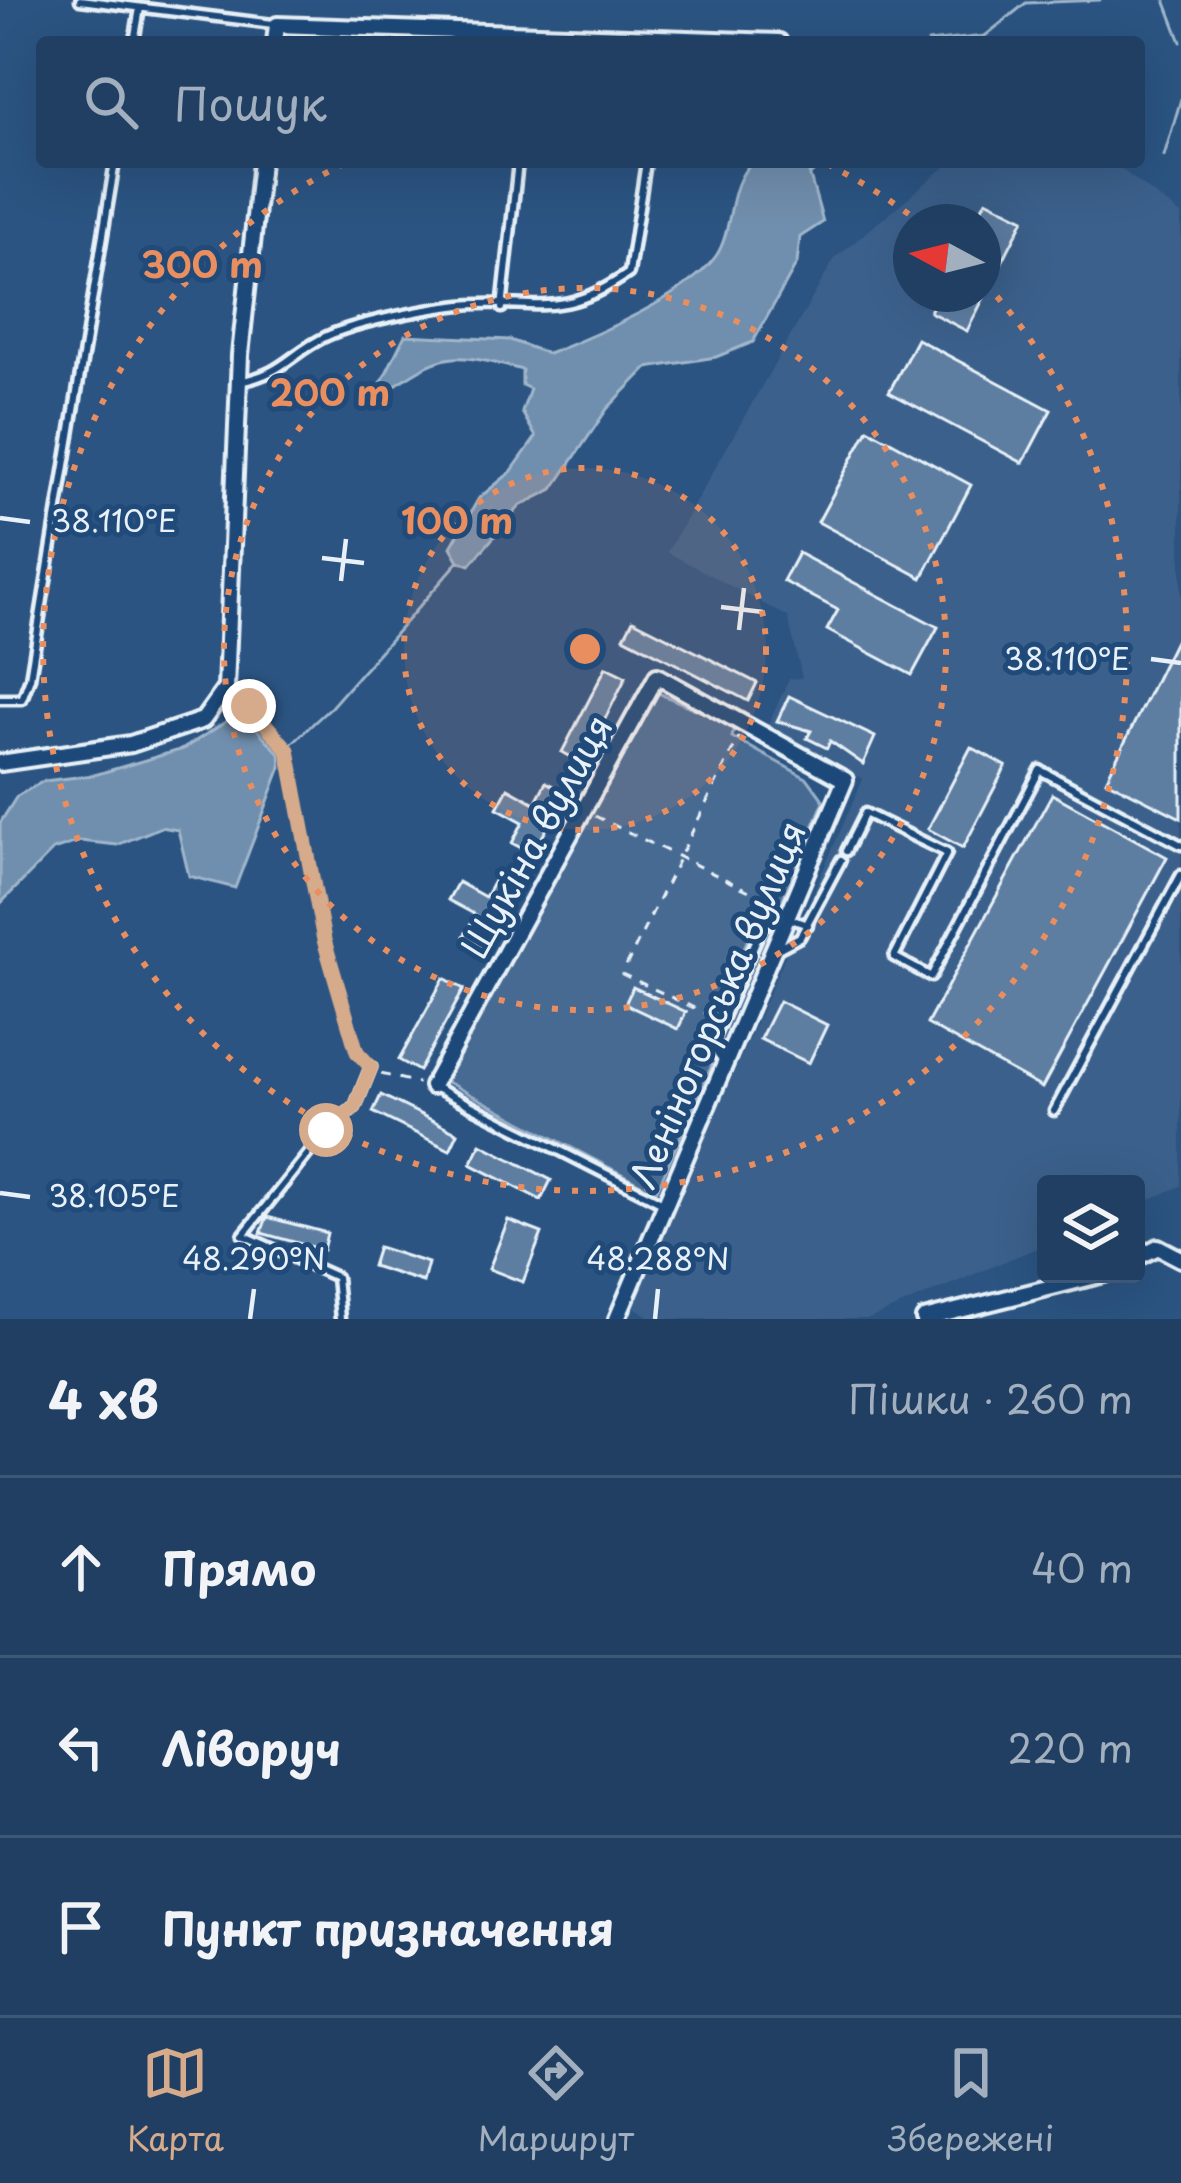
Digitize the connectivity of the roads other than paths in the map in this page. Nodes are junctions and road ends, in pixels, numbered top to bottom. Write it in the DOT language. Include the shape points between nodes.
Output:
graph roads {
  1 [pos="80,0"];
  2 [pos="140,8"];
  3 [pos="277,25"];
  4 [pos="135,36"];
  5 [pos="276,36"];
  6 [pos="493,36"];
  7 [pos="114,168"];
  8 [pos="260,168"];
  9 [pos="517,168"];
  10 [pos="645,168"];
  11 [pos="502,308"];
  12 [pos="238,382"];
  13 [pos="0,699"];
  14 [pos="0,763"];
  15 [pos="844,780"];
  16 [pos="1181,845"];
  17 [pos="1181,875"];
  18 [pos="788,913"];
  19 [pos="808,925"];
  20 [pos="771,952"];
  21 [pos="723,1062"];
  22 [pos="371,1067"];
  23 [pos="431,1086"];
  24 [pos="1054,1112"];
  25 [pos="663,1203"];
  26 [pos="1145,1254"];
  27 [pos="1181,1259"];
  28 [pos="1068,1283"];
  29 [pos="340,1319"];
  30 [pos="616,1319"];
  31 [pos="925,1319"];
  1 -- 2 [label="lane"];
  2 -- 3 [label="lane"];
  2 -- 4 [label="lane"];
  3 -- 5 [label="street"];
  3 -- 6 [label="street"];
  7 -- 13 [label="lane" via="30,678 22,699"];
  8 -- 12 [label="street"];
  9 -- 11 [label="lane"];
  10 -- 11 [label="lane" via="629,274 580,304"];
  11 -- 12 [label="lane" via="455,305 327,336 272,376"];
  12 -- 14 [label="street" via="226,688 203,719 131,744"];
  15 -- 18 [label="street, Леніногорська вулиця"];
  15 -- 23 [label="street, Щукіна вулиця" via="657,676"];
  16 -- 19 [label="lane" via="1040,770 931,977 894,957 947,854 865,812"];
  17 -- 24 [label="lane"];
  18 -- 19 [label="lane"];
  18 -- 20 [label="street, Леніногорська вулиця"];
  18 -- 21 [label="lane" via="762,927 711,1046"];
  19 -- 20 [label="lane" via="791,945"];
  20 -- 21 [label="street, Леніногорська вулиця"];
  21 -- 25 [label="street, Леніногорська вулиця"];
  22 -- 29 [label="lane" via="355,1107 326,1130 243,1235 336,1277"];
  23 -- 25 [label="lane"];
  25 -- 30 [label="street, Леніногорська вулиця"];
  26 -- 27 [label="street" via="1158,1247"];
  28 -- 31 [label="street"];
}
